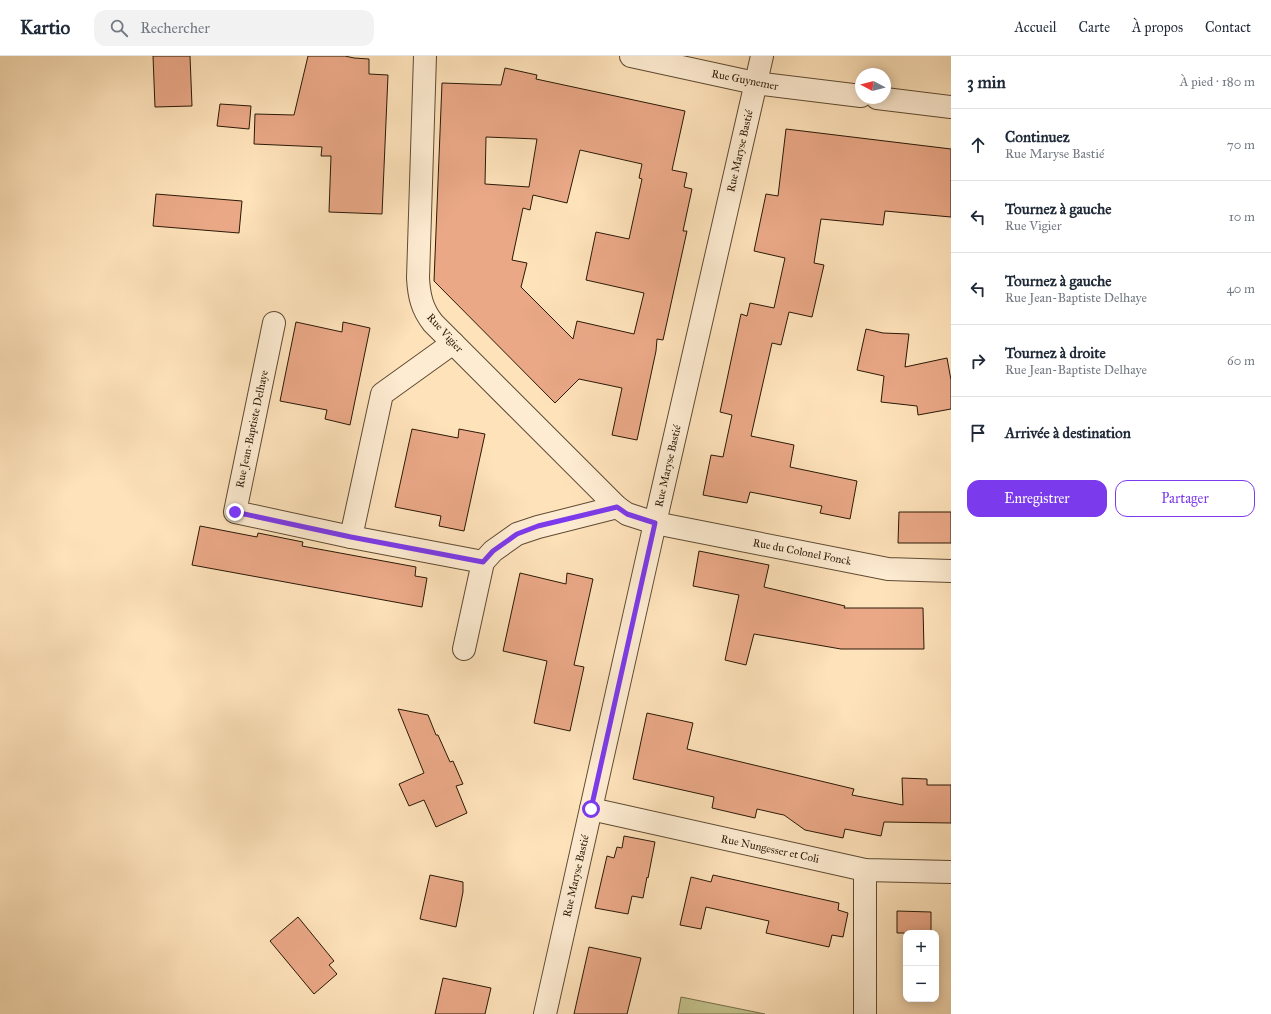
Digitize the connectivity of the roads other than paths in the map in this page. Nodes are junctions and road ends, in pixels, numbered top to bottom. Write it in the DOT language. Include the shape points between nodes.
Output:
graph roads {
  1 [pos="425,56"];
  2 [pos="631,56"];
  3 [pos="762,56"];
  4 [pos="755,83"];
  5 [pos="855,95"];
  6 [pos="891,100"];
  7 [pos="951,107"];
  8 [pos="274,323"];
  9 [pos="453,343"];
  10 [pos="617,507"];
  11 [pos="655,523"];
  12 [pos="351,537"];
  13 [pos="483,562"];
  14 [pos="951,571"];
  15 [pos="464,649"];
  16 [pos="591,809"];
  17 [pos="865,870"];
  18 [pos="951,872"];
  19 [pos="545,1014"];
  20 [pos="865,1014"];
  1 -- 9 [label="street, Rue Vigier" via="418,291 426,314"];
  2 -- 4 [label="street, Rue Guynemer"];
  3 -- 4 [label="street, Rue Maryse Bastié"];
  4 -- 5 [label="street, Rue Guynemer"];
  4 -- 11 [label="street, Rue Maryse Bastié"];
  6 -- 7 [label="street"];
  8 -- 12 [label="street, Rue Jean-Baptiste Delhaye" via="235,512"];
  9 -- 10 [label="street, Rue Vigier"];
  9 -- 12 [label="street" via="382,394"];
  10 -- 11 [label="street, Rue Vigier" via="627,514"];
  10 -- 13 [label="street" via="538,526 517,534 493,551"];
  11 -- 14 [label="street, Rue du Colonel Fonck" via="888,569"];
  11 -- 16 [label="street, Rue Maryse Bastié"];
  12 -- 13 [label="street, Rue Jean-Baptiste Delhaye"];
  13 -- 15 [label="street"];
  16 -- 17 [label="street, Rue Nungesser et Coli"];
  16 -- 19 [label="street, Rue Maryse Bastié"];
  17 -- 18 [label="street, Rue Nungesser et Coli"];
  17 -- 20 [label="street"];
}
